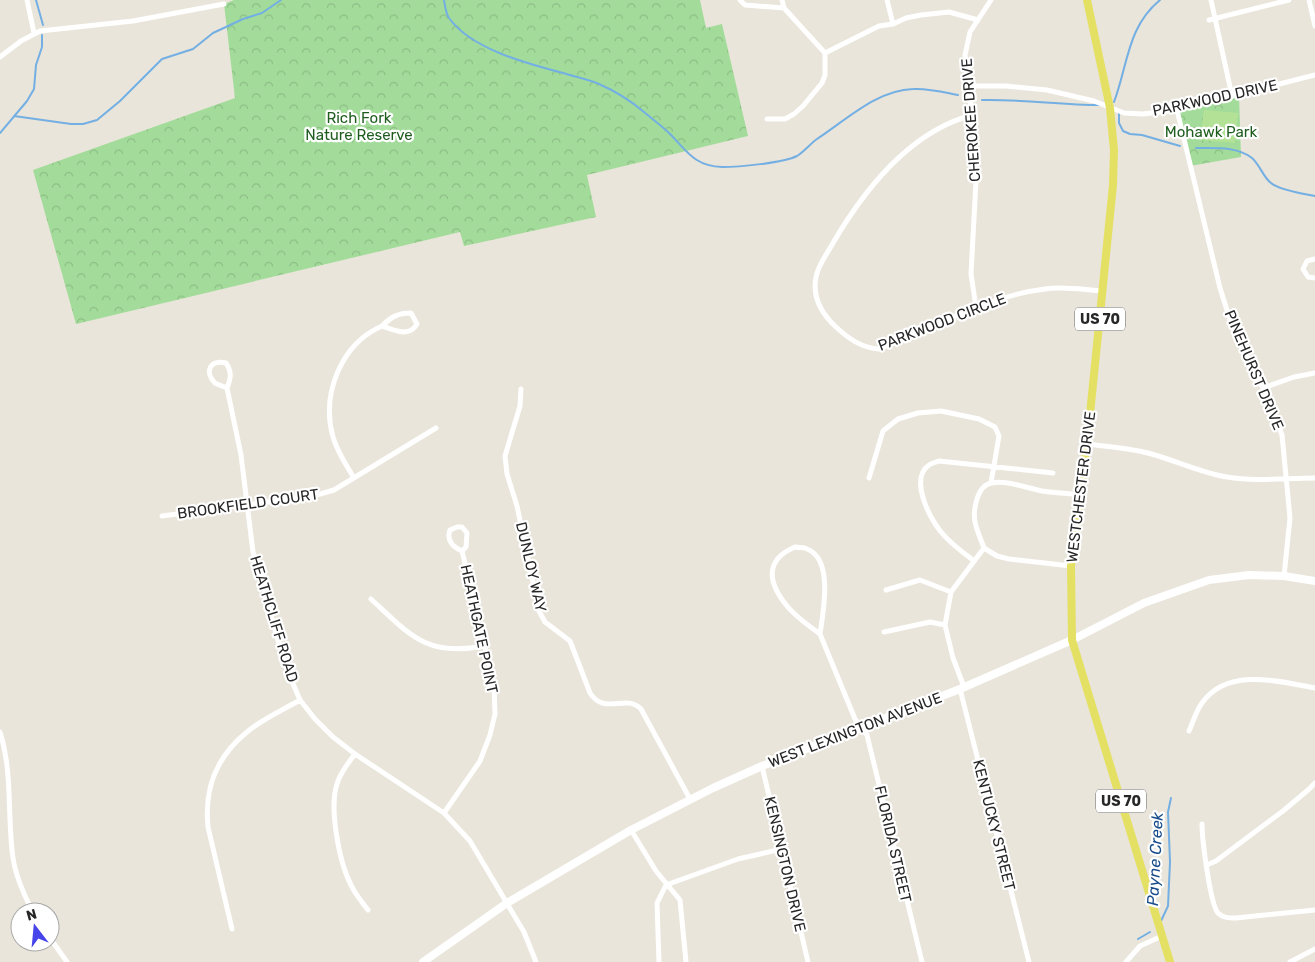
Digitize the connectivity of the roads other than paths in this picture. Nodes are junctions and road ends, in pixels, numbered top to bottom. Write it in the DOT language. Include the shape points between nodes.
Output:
graph roads {
  1 [pos="28,0"];
  2 [pos="740,0"];
  3 [pos="782,0"];
  4 [pos="887,0"];
  5 [pos="991,0"];
  6 [pos="1087,0"];
  7 [pos="1211,0"];
  8 [pos="1289,0"];
  9 [pos="1309,0"];
  10 [pos="224,4"];
  11 [pos="784,8"];
  12 [pos="1215,18"];
  13 [pos="978,20"];
  14 [pos="1209,20"];
  15 [pos="893,24"];
  16 [pos="1315,26"];
  17 [pos="34,33"];
  18 [pos="825,53"];
  19 [pos="0,57"];
  20 [pos="1315,76"];
  21 [pos="969,86"];
  22 [pos="1232,96"];
  23 [pos="1110,108"];
  24 [pos="1177,110"];
  25 [pos="972,115"];
  26 [pos="767,119"];
  27 [pos="1315,259"];
  28 [pos="1315,278"];
  29 [pos="1103,291"];
  30 [pos="976,307"];
  31 [pos="382,326"];
  32 [pos="1315,373"];
  33 [pos="227,388"];
  34 [pos="1263,388"];
  35 [pos="521,389"];
  36 [pos="436,428"];
  37 [pos="1087,444"];
  38 [pos="993,467"];
  39 [pos="1053,472"];
  40 [pos="354,478"];
  41 [pos="869,478"];
  42 [pos="1315,478"];
  43 [pos="1286,479"];
  44 [pos="991,483"];
  45 [pos="1080,495"];
  46 [pos="246,505"];
  47 [pos="162,516"];
  48 [pos="984,548"];
  49 [pos="462,551"];
  50 [pos="973,560"];
  51 [pos="1071,566"];
  52 [pos="1284,576"];
  53 [pos="1315,581"];
  54 [pos="886,590"];
  55 [pos="951,592"];
  56 [pos="371,599"];
  57 [pos="945,625"];
  58 [pos="884,632"];
  59 [pos="820,634"];
  60 [pos="1072,640"];
  61 [pos="484,646"];
  62 [pos="962,688"];
  63 [pos="1315,688"];
  64 [pos="300,700"];
  65 [pos="861,727"];
  66 [pos="1189,731"];
  67 [pos="0,732"];
  68 [pos="354,754"];
  69 [pos="762,766"];
  70 [pos="1315,783"];
  71 [pos="690,799"];
  72 [pos="444,813"];
  73 [pos="1202,824"];
  74 [pos="631,830"];
  75 [pos="782,849"];
  76 [pos="1207,865"];
  77 [pos="666,885"];
  78 [pos="28,902"];
  79 [pos="507,903"];
  80 [pos="368,910"];
  81 [pos="1315,910"];
  82 [pos="232,929"];
  83 [pos="1162,936"];
  84 [pos="1315,949"];
  85 [pos="60,951"];
  86 [pos="68,962"];
  87 [pos="423,962"];
  88 [pos="536,962"];
  89 [pos="659,962"];
  90 [pos="686,962"];
  91 [pos="808,962"];
  92 [pos="922,962"];
  93 [pos="1029,962"];
  94 [pos="1126,962"];
  95 [pos="1170,962"];
  96 [pos="1290,962"];
  1 -- 17 [label="street"];
  2 -- 11 [label="street" via="745,5"];
  3 -- 11 [label="street"];
  4 -- 15 [label="street"];
  5 -- 13 [label="street, CHEROKEE DRIVE"];
  6 -- 23 [label="main road, WESTCHESTER DRIVE / US 70"];
  7 -- 12 [label="street"];
  8 -- 12 [label="street"];
  9 -- 16 [label="street"];
  10 -- 17 [label="street" via="133,21 46,29"];
  11 -- 18 [label="street"];
  12 -- 14 [label="street"];
  12 -- 22 [label="street"];
  13 -- 15 [label="street" via="949,12 906,18"];
  13 -- 21 [label="street, CHEROKEE DRIVE" via="970,32 965,55"];
  15 -- 18 [label="street" via="879,26"];
  17 -- 19 [label="street"];
  18 -- 26 [label="street" via="822,83 803,106 785,119"];
  20 -- 22 [label="street, PARKWOOD DRIVE"];
  21 -- 23 [label="street, PARKWOOD DRIVE" via="1047,90"];
  21 -- 25 [label="street, CHEROKEE DRIVE"];
  22 -- 24 [label="street, PARKWOOD DRIVE"];
  23 -- 24 [label="street, PARKWOOD DRIVE" via="1143,114"];
  23 -- 29 [label="main road, WESTCHESTER DRIVE / US 70" via="1113,185"];
  24 -- 34 [label="street, PINEHURST DRIVE" via="1231,323"];
  25 -- 30 [label="street, CHEROKEE DRIVE" via="976,181 972,274"];
  25 -- 30 [label="street, PARKWOOD CIRCLE" via="944,124 920,139 878,180 819,267 815,286 821,309 830,321 846,336 868,348 888,346"];
  27 -- 28 [label="street" via="1307,261 1303,270 1308,277"];
  29 -- 30 [label="street, PARKWOOD CIRCLE" via="1047,288 1006,296"];
  29 -- 37 [label="main road, WESTCHESTER DRIVE / US 70"];
  31 -- 31 [label="street" via="403,332 413,330 417,324 411,313 405,313 390,318"];
  31 -- 40 [label="street" via="363,336 351,348 332,389 329,413 333,437"];
  32 -- 34 [label="street" via="1294,376"];
  33 -- 33 [label="street, HEATHCLIFF ROAD" via="231,370 226,363 214,363 210,372 212,378"];
  33 -- 46 [label="street, HEATHCLIFF ROAD" via="241,455"];
  34 -- 43 [label="street, PINEHURST DRIVE" via="1282,435"];
  35 -- 71 [label="street, DUNLOY WAY" via="520,406 505,464 539,611 546,622 570,641 595,700 610,704 632,703 641,709"];
  36 -- 40 [label="street, BROOKFIELD COURT"];
  37 -- 43 [label="street" via="1153,454 1230,478"];
  37 -- 45 [label="main road, WESTCHESTER DRIVE / US 70"];
  38 -- 39 [label="street"];
  38 -- 41 [label="street" via="999,436 995,427 979,419 941,411 918,413 898,419 883,431"];
  38 -- 44 [label="street"];
  38 -- 50 [label="street" via="939,461 927,466 921,480 922,498 933,521 949,541"];
  40 -- 46 [label="street, BROOKFIELD COURT" via="334,490 313,496"];
  42 -- 43 [label="street"];
  43 -- 52 [label="street, PINEHURST DRIVE" via="1290,518"];
  44 -- 45 [label="street"];
  44 -- 48 [label="street" via="978,497 976,508 975,524"];
  45 -- 51 [label="main road, WESTCHESTER DRIVE / US 70"];
  46 -- 47 [label="street, BROOKFIELD COURT"];
  46 -- 64 [label="street, HEATHCLIFF ROAD" via="253,552 285,665"];
  48 -- 50 [label="street"];
  48 -- 51 [label="street" via="1008,559"];
  49 -- 49 [label="street, HEATHGATE POINT" via="449,539 450,530 457,527 468,533 466,547"];
  49 -- 61 [label="street, HEATHGATE POINT"];
  50 -- 55 [label="street"];
  51 -- 60 [label="main road, WESTCHESTER DRIVE / US 70"];
  52 -- 53 [label="street, WEST LEXINGTON AVENUE"];
  52 -- 60 [label="street, WEST LEXINGTON AVENUE" via="1249,575 1208,580 1144,603"];
  54 -- 55 [label="street" via="920,580"];
  55 -- 57 [label="street"];
  56 -- 61 [label="street" via="416,639 446,648"];
  57 -- 58 [label="street" via="930,622"];
  57 -- 62 [label="street, KENTUCKY STREET"];
  59 -- 59 [label="street" via="825,596 824,572 818,558 808,549 795,547 776,559 772,570 775,590 788,608"];
  59 -- 65 [label="street, FLORIDA STREET"];
  60 -- 62 [label="street, WEST LEXINGTON AVENUE"];
  60 -- 83 [label="main road, WESTCHESTER DRIVE / US 70"];
  61 -- 72 [label="street, HEATHGATE POINT" via="494,685 495,714 490,736 480,760"];
  62 -- 65 [label="street, WEST LEXINGTON AVENUE"];
  62 -- 93 [label="street, KENTUCKY STREET"];
  63 -- 66 [label="street" via="1277,680 1249,679 1228,683 1209,694"];
  64 -- 68 [label="street, HEATHCLIFF ROAD" via="333,738"];
  64 -- 82 [label="street" via="247,731 217,766 208,790 208,828"];
  65 -- 69 [label="street, WEST LEXINGTON AVENUE"];
  65 -- 92 [label="street, FLORIDA STREET" via="867,735"];
  67 -- 78 [label="street" via="7,764 13,857"];
  68 -- 72 [label="street, HEATHCLIFF ROAD"];
  68 -- 80 [label="street" via="337,784 334,818 350,884"];
  69 -- 71 [label="street, WEST LEXINGTON AVENUE"];
  69 -- 75 [label="street, KENSINGTON DRIVE"];
  70 -- 76 [label="street" via="1283,811"];
  71 -- 74 [label="street, WEST LEXINGTON AVENUE"];
  72 -- 79 [label="street, HEATHCLIFF ROAD" via="470,840"];
  73 -- 76 [label="street"];
  74 -- 77 [label="street"];
  74 -- 79 [label="street, WEST LEXINGTON AVENUE"];
  75 -- 77 [label="street" via="738,859"];
  75 -- 91 [label="street, KENSINGTON DRIVE"];
  76 -- 81 [label="street" via="1214,906 1223,916 1236,918"];
  77 -- 89 [label="street" via="657,903"];
  77 -- 90 [label="street" via="680,900"];
  79 -- 87 [label="street, WEST LEXINGTON AVENUE"];
  79 -- 88 [label="street, HEATHCLIFF ROAD"];
  83 -- 94 [label="street" via="1140,946"];
  83 -- 95 [label="main road, WESTCHESTER DRIVE / US 70"];
  84 -- 96 [label="street"];
  85 -- 86 [label="street"];
}
